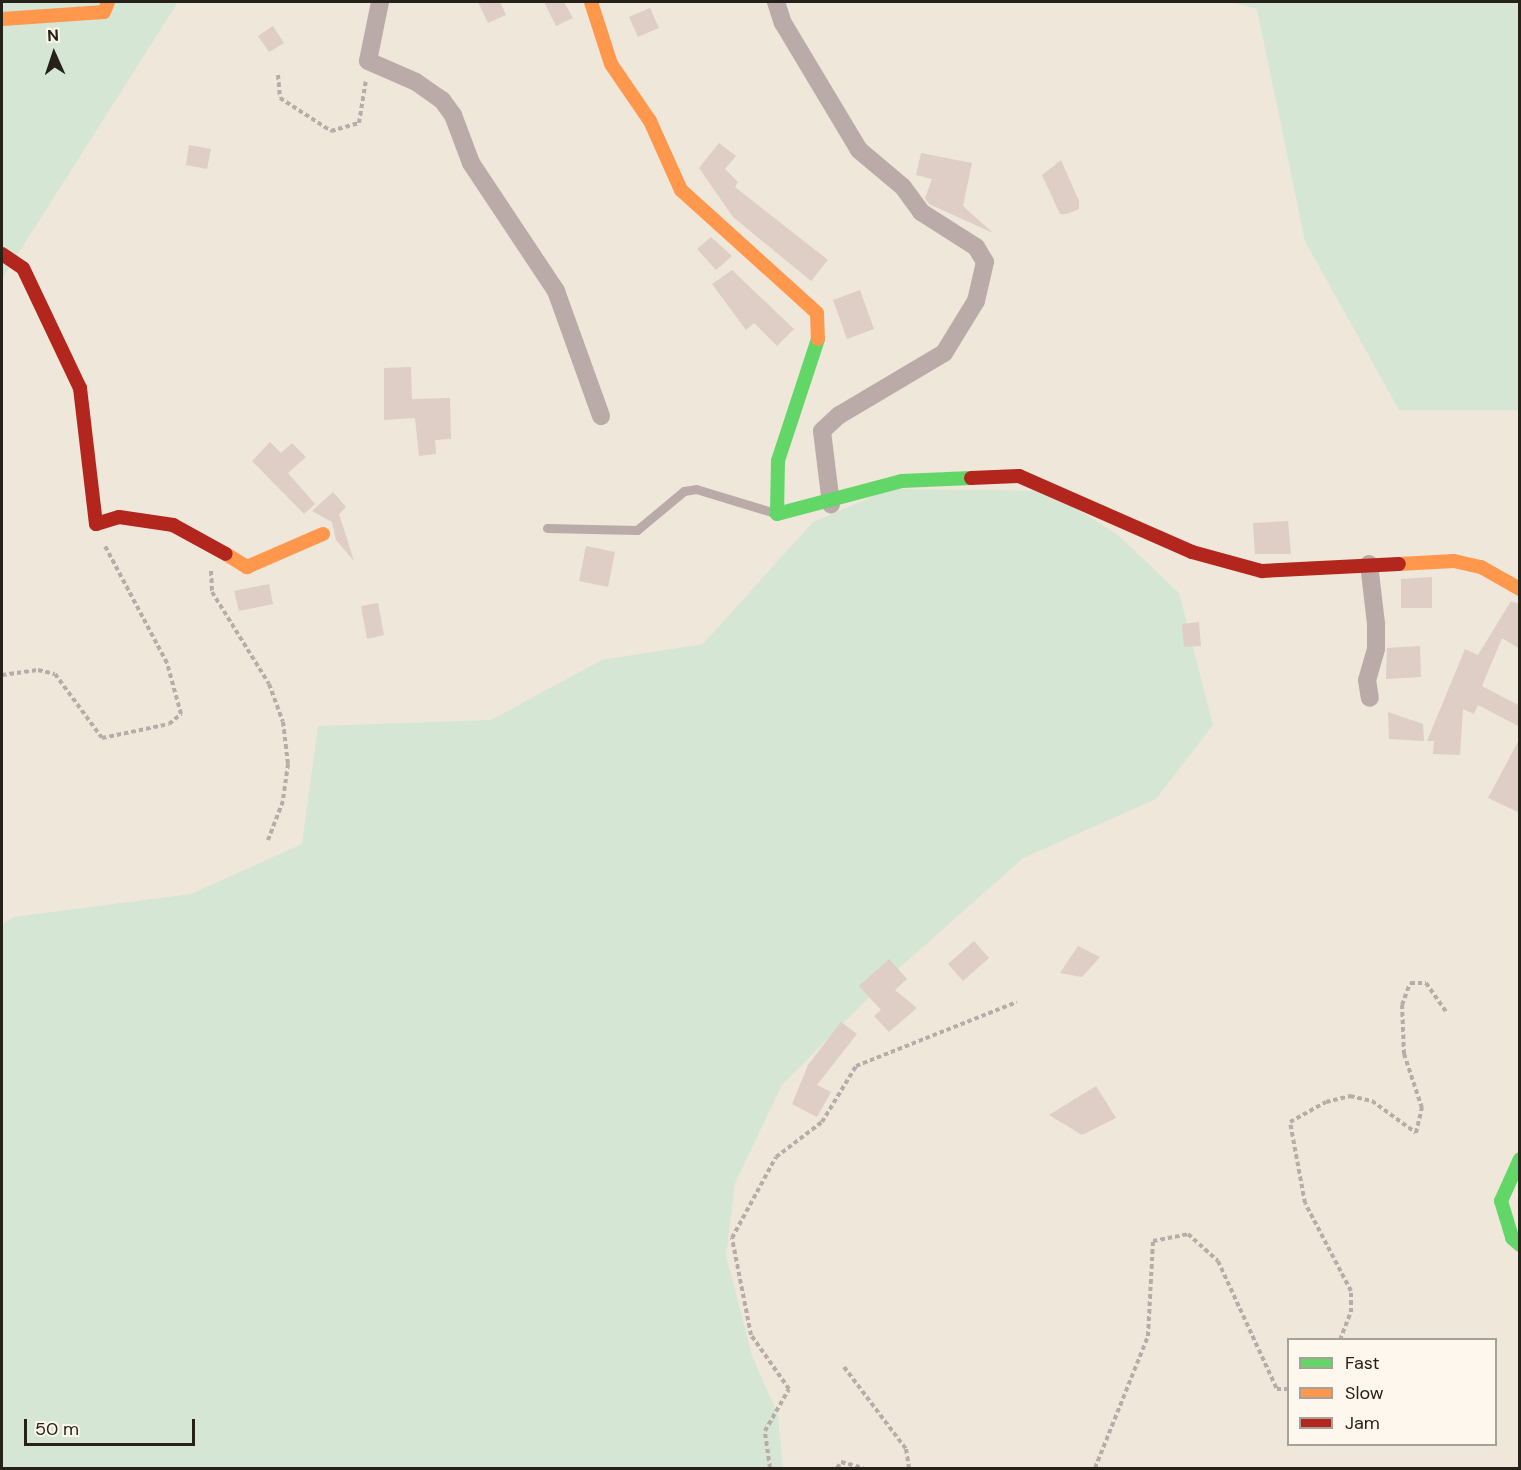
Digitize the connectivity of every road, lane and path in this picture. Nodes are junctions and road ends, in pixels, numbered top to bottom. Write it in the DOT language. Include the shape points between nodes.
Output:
graph roads {
  1 [pos="108,2"];
  2 [pos="380,2"];
  3 [pos="591,2"];
  4 [pos="776,2"];
  5 [pos="2,19"];
  6 [pos="368,61"];
  7 [pos="278,75"];
  8 [pos="2,254"];
  9 [pos="600,416"];
  10 [pos="831,504"];
  11 [pos="777,514"];
  12 [pos="96,524"];
  13 [pos="547,528"];
  14 [pos="323,534"];
  15 [pos="209,541"];
  16 [pos="1369,564"];
  17 [pos="1520,589"];
  18 [pos="2,675"];
  19 [pos="1370,698"];
  20 [pos="268,840"];
  21 [pos="1017,1002"];
  22 [pos="1446,1012"];
  23 [pos="1520,1159"];
  24 [pos="1520,1245"];
  25 [pos="1341,1338"];
  26 [pos="844,1367"];
  27 [pos="1287,1389"];
  28 [pos="770,1468"];
  29 [pos="837,1468"];
  30 [pos="863,1468"];
  31 [pos="909,1468"];
  32 [pos="1095,1468"];
  1 -- 5 [label="street" via="104,12"];
  2 -- 6 [label="street"];
  3 -- 11 [label="street" via="611,64 650,121 681,190 817,314 818,341 778,461"];
  4 -- 10 [label="street" via="783,23 859,150 903,187 921,212 976,247 985,262 976,301 944,353 838,416 822,431"];
  6 -- 7 [label="path" via="359,123 343,132 331,131 292,109 280,98"];
  6 -- 9 [label="street" via="416,82 442,100 453,115 471,163 556,291"];
  8 -- 12 [label="street" via="23,268 80,388"];
  10 -- 11 [label="street"];
  10 -- 16 [label="street" via="902,481 1019,476 1192,552 1262,572"];
  11 -- 13 [label="lane" via="696,489 684,492 637,530"];
  12 -- 15 [label="street" via="145,518"];
  12 -- 18 [label="path" via="167,663 181,714 169,724 102,738 55,674 38,670"];
  14 -- 15 [label="street" via="247,567"];
  15 -- 20 [label="path" via="212,591 269,684 283,722 288,764 283,801"];
  16 -- 17 [label="street" via="1454,561 1481,567"];
  16 -- 19 [label="street" via="1376,624 1376,649 1366,680"];
  21 -- 28 [label="path" via="855,1066 822,1122 776,1157 732,1238 751,1335 789,1389 765,1431"];
  22 -- 25 [label="path" via="1426,983 1410,983 1402,1005 1404,1054 1422,1108 1416,1133 1372,1101 1350,1096 1326,1102 1290,1122 1305,1203 1351,1291 1351,1312"];
  23 -- 24 [label="street" via="1501,1201 1512,1238"];
  26 -- 31 [label="path" via="906,1449"];
  27 -- 32 [label="path" via="1277,1389 1218,1261 1188,1234 1153,1241 1148,1336"];
  29 -- 30 [label="path" via="841,1462"];
}
